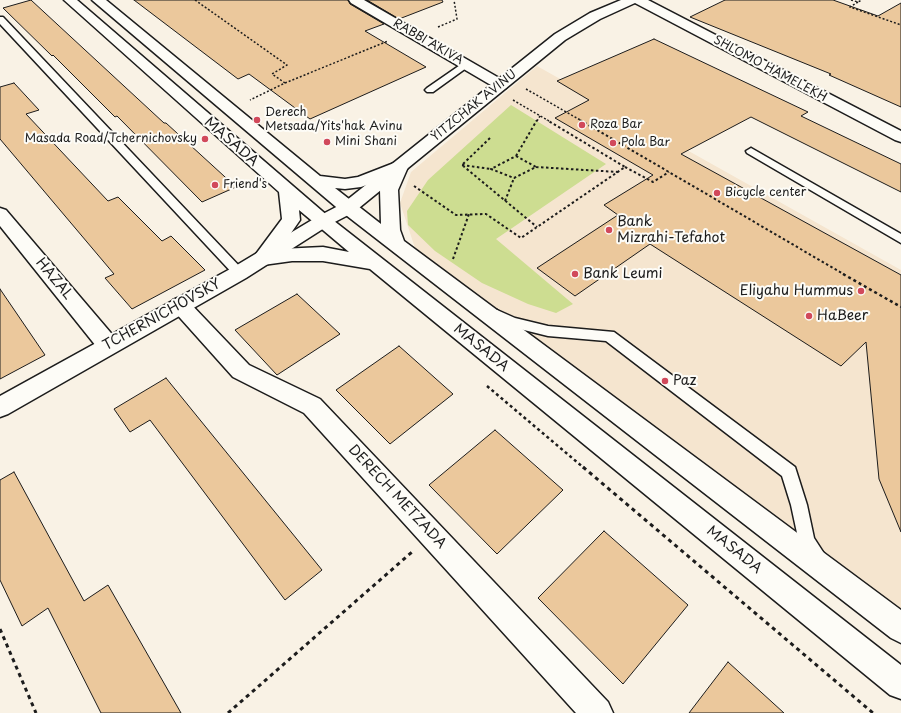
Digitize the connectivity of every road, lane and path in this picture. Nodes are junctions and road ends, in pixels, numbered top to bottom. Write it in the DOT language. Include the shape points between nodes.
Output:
graph roads {
  1 [pos="70,0"];
  2 [pos="98,0"];
  3 [pos="195,0"];
  4 [pos="354,0"];
  5 [pos="454,0"];
  6 [pos="631,0"];
  7 [pos="639,0"];
  8 [pos="851,0"];
  9 [pos="862,0"];
  10 [pos="858,2"];
  11 [pos="0,19"];
  12 [pos="901,25"];
  13 [pos="414,34"];
  14 [pos="466,64"];
  15 [pos="285,83"];
  16 [pos="501,84"];
  17 [pos="430,90"];
  18 [pos="229,109"];
  19 [pos="540,116"];
  20 [pos="901,137"];
  21 [pos="490,138"];
  22 [pos="751,151"];
  23 [pos="516,156"];
  24 [pos="462,165"];
  25 [pos="536,166"];
  26 [pos="625,167"];
  27 [pos="491,169"];
  28 [pos="399,170"];
  29 [pos="618,172"];
  30 [pos="669,172"];
  31 [pos="514,178"];
  32 [pos="316,181"];
  33 [pos="288,192"];
  34 [pos="505,201"];
  35 [pos="348,208"];
  36 [pos="0,214"];
  37 [pos="469,214"];
  38 [pos="323,221"];
  39 [pos="537,227"];
  40 [pos="901,239"];
  41 [pos="396,245"];
  42 [pos="263,258"];
  43 [pos="375,263"];
  44 [pos="239,273"];
  45 [pos="444,282"];
  46 [pos="180,305"];
  47 [pos="478,307"];
  48 [pos="901,307"];
  49 [pos="108,345"];
  50 [pos="483,383"];
  51 [pos="0,407"];
  52 [pos="432,535"];
  53 [pos="831,575"];
  54 [pos="901,628"];
  55 [pos="0,629"];
  56 [pos="901,684"];
  57 [pos="36,713"];
  58 [pos="228,713"];
  59 [pos="597,713"];
  60 [pos="873,713"];
  1 -- 33 [label="main road, MASADA"];
  2 -- 18 [label="main road, MASADA"];
  3 -- 15 [label="path" via="287,65 272,74"];
  4 -- 13 [label="main road, RABBI AKIVA"];
  5 -- 13 [label="path" via="457,19"];
  6 -- 16 [label="main road, YITZCHAK AVINU" via="595,16 560,37"];
  7 -- 20 [label="main road, SHLOMO HAMELEKH"];
  8 -- 10 [label="path"];
  9 -- 10 [label="path"];
  10 -- 12 [label="path" via="850,7"];
  11 -- 44 [label="lane"];
  13 -- 14 [label="main road, RABBI AKIVA"];
  13 -- 15 [label="path"];
  14 -- 16 [label="main road, RABBI AKIVA"];
  14 -- 17 [label="lane"];
  15 -- 18 [label="path"];
  16 -- 19 [label="path"];
  16 -- 28 [label="main road, YITZCHAK AVINU"];
  16 -- 30 [label="path"];
  18 -- 32 [label="main road, MASADA"];
  19 -- 23 [label="path"];
  19 -- 26 [label="path"];
  21 -- 24 [label="path"];
  22 -- 40 [label="lane"];
  23 -- 25 [label="path"];
  23 -- 27 [label="path"];
  24 -- 27 [label="path"];
  24 -- 34 [label="path"];
  25 -- 29 [label="path"];
  25 -- 31 [label="path"];
  26 -- 29 [label="path"];
  26 -- 30 [label="path" via="653,182"];
  27 -- 31 [label="path"];
  28 -- 32 [label="main road" via="361,182 345,184"];
  28 -- 35 [label="main road, YITZCHAK AVINU"];
  28 -- 37 [label="path" via="456,214"];
  28 -- 41 [label="main road" via="389,190 391,230"];
  29 -- 39 [label="path"];
  30 -- 48 [label="path"];
  31 -- 34 [label="path"];
  32 -- 35 [label="main road, MASADA"];
  33 -- 38 [label="main road, MASADA"];
  33 -- 42 [label="main road" via="291,220"];
  34 -- 39 [label="path"];
  35 -- 38 [label="main road, YITZCHAK AVINU"];
  35 -- 41 [label="main road, MASADA"];
  36 -- 49 [label="main road, HAZAL"];
  37 -- 39 [label="path" via="486,214 521,238"];
  37 -- 45 [label="path"];
  38 -- 42 [label="main road, TCHERNICHOVSKY"];
  38 -- 43 [label="main road, MASADA"];
  41 -- 45 [label="main road, MASADA"];
  42 -- 43 [label="main road" via="292,254 323,254"];
  42 -- 44 [label="main road, TCHERNICHOVSKY"];
  43 -- 56 [label="main road, MASADA"];
  44 -- 46 [label="main road, TCHERNICHOVSKY"];
  45 -- 47 [label="main road, MASADA"];
  46 -- 49 [label="main road, TCHERNICHOVSKY"];
  46 -- 52 [label="main road, DERECH METZADA" via="240,371 312,406"];
  47 -- 53 [label="main road, MASADA"];
  47 -- 53 [label="lane" via="512,322 548,331 609,336 789,472 806,541"];
  49 -- 51 [label="main road, TCHERNICHOVSKY"];
  50 -- 60 [label="path"];
  52 -- 58 [label="path"];
  52 -- 59 [label="main road, DERECH METZADA"];
  53 -- 54 [label="main road, MASADA"];
  55 -- 57 [label="path"];
}
